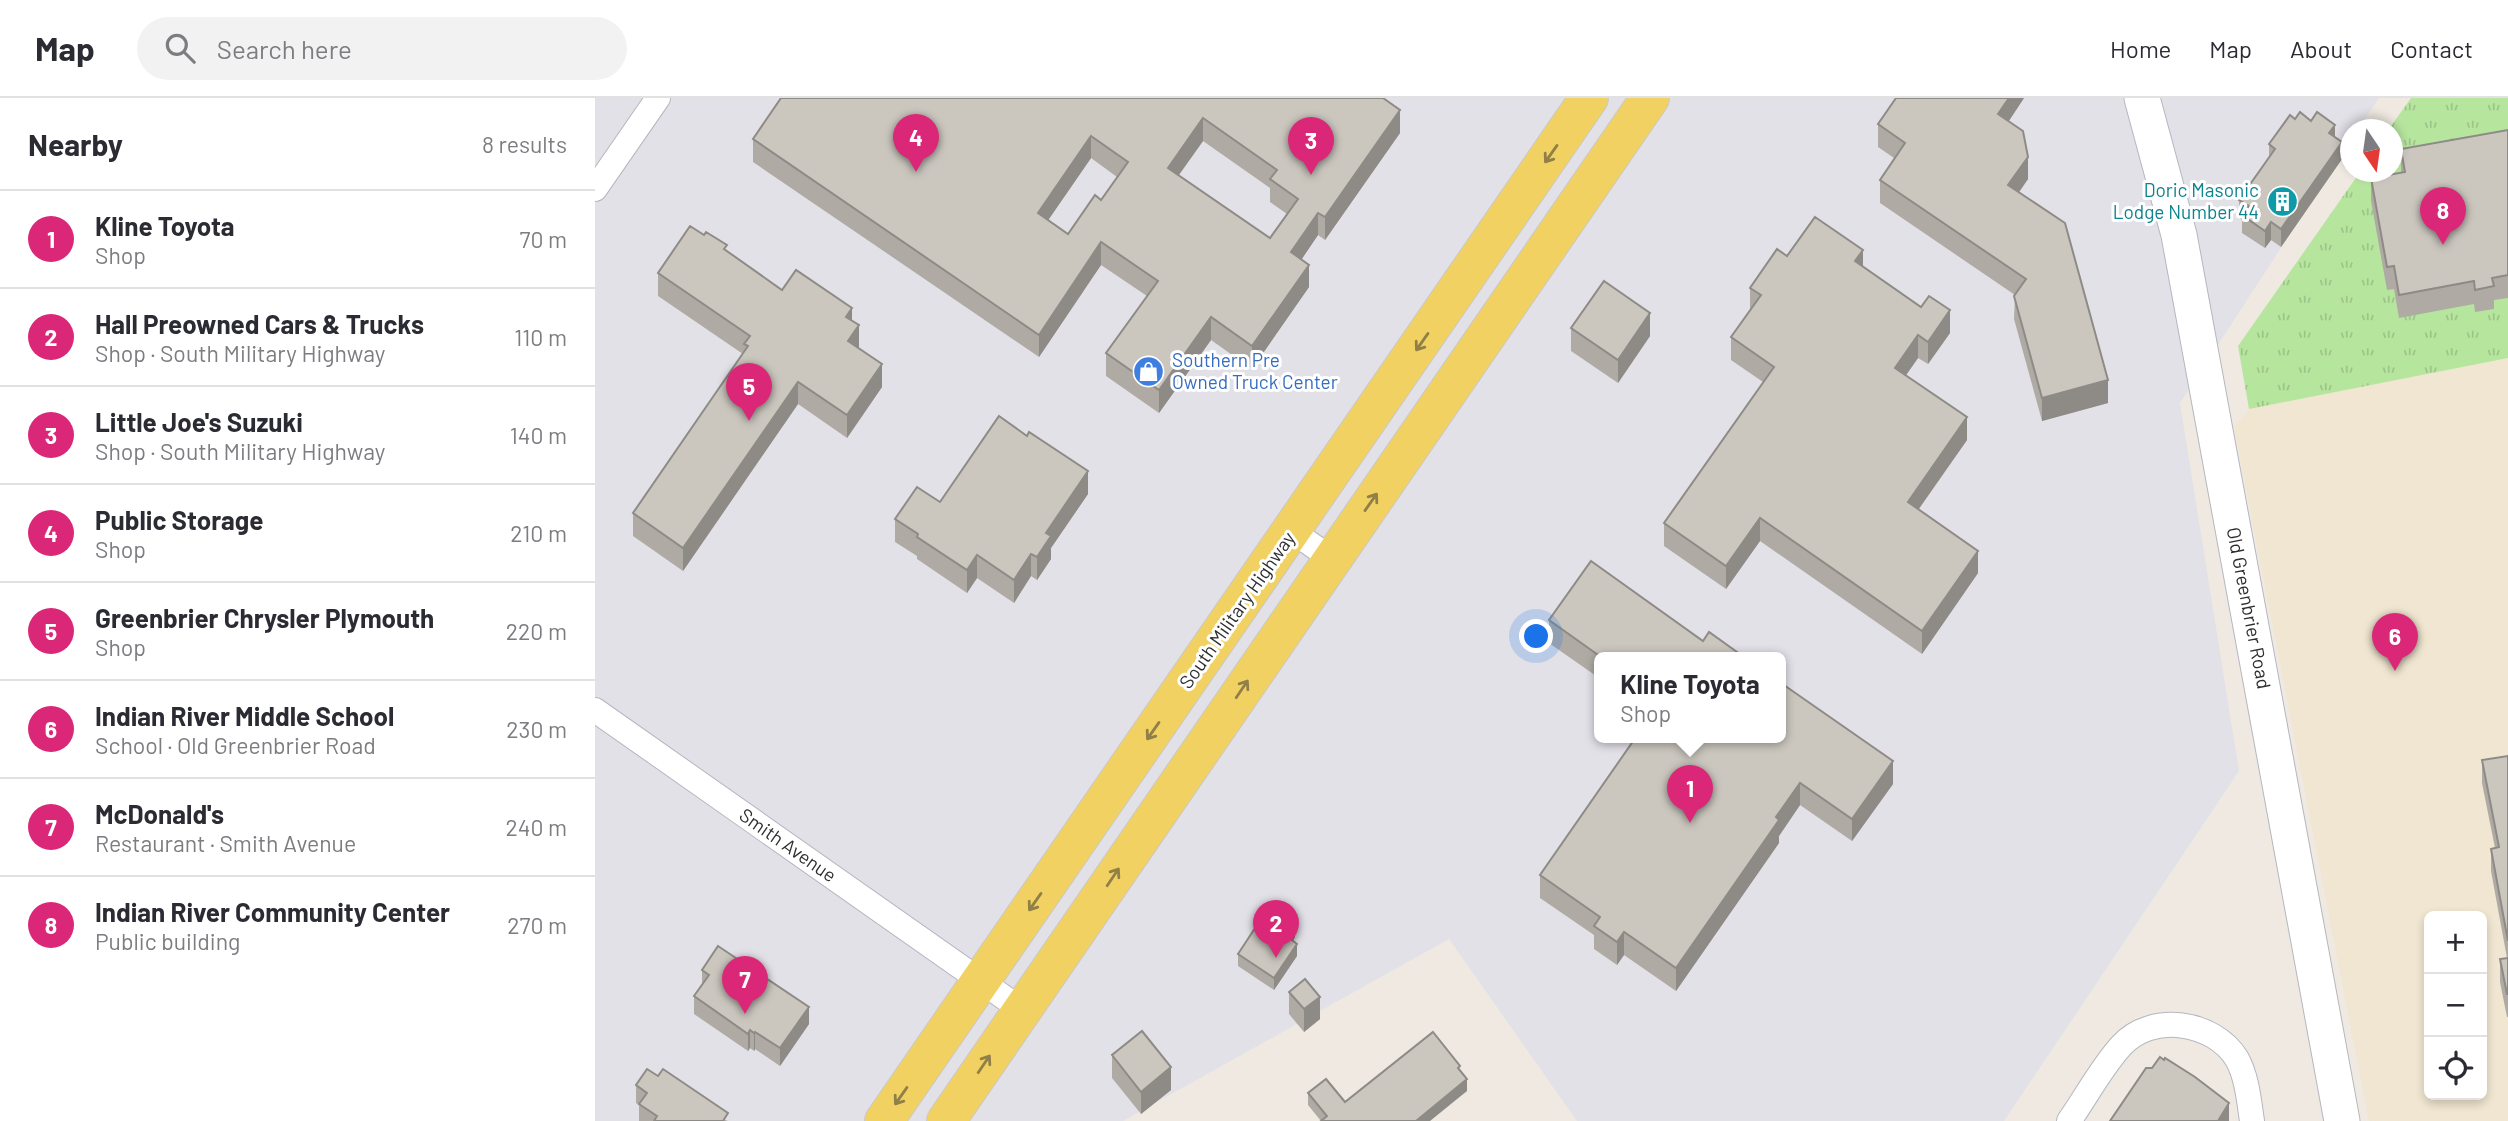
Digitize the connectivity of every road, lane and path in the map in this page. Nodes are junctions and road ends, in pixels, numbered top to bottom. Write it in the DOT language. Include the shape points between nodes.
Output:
graph roads {
  1 [pos="658,98"];
  2 [pos="1589,98"];
  3 [pos="1650,98"];
  4 [pos="2142,98"];
  5 [pos="595,189"];
  6 [pos="1291,531"];
  7 [pos="1332,559"];
  8 [pos="595,710"];
  9 [pos="981,979"];
  10 [pos="1022,1010"];
  11 [pos="884,1121"];
  12 [pos="946,1121"];
  13 [pos="2069,1121"];
  14 [pos="2252,1121"];
  15 [pos="2342,1121"];
  1 -- 5 [label="street"];
  2 -- 6 [label="main road, South Military Highway, one-way"];
  7 -- 3 [label="main road, one-way"];
  4 -- 15 [label="street, Old Greenbrier Road" via="2179,235"];
  6 -- 7 [label="street"];
  6 -- 9 [label="main road, South Military Highway, one-way"];
  10 -- 7 [label="main road, one-way"];
  8 -- 9 [label="street, Smith Avenue"];
  9 -- 10 [label="street, Smith Avenue"];
  9 -- 11 [label="main road, South Military Highway, one-way"];
  12 -- 10 [label="main road, one-way"];
  13 -- 14 [label="street" via="2122,1044 2151,1027 2180,1025 2214,1034 2237,1058"];
}
